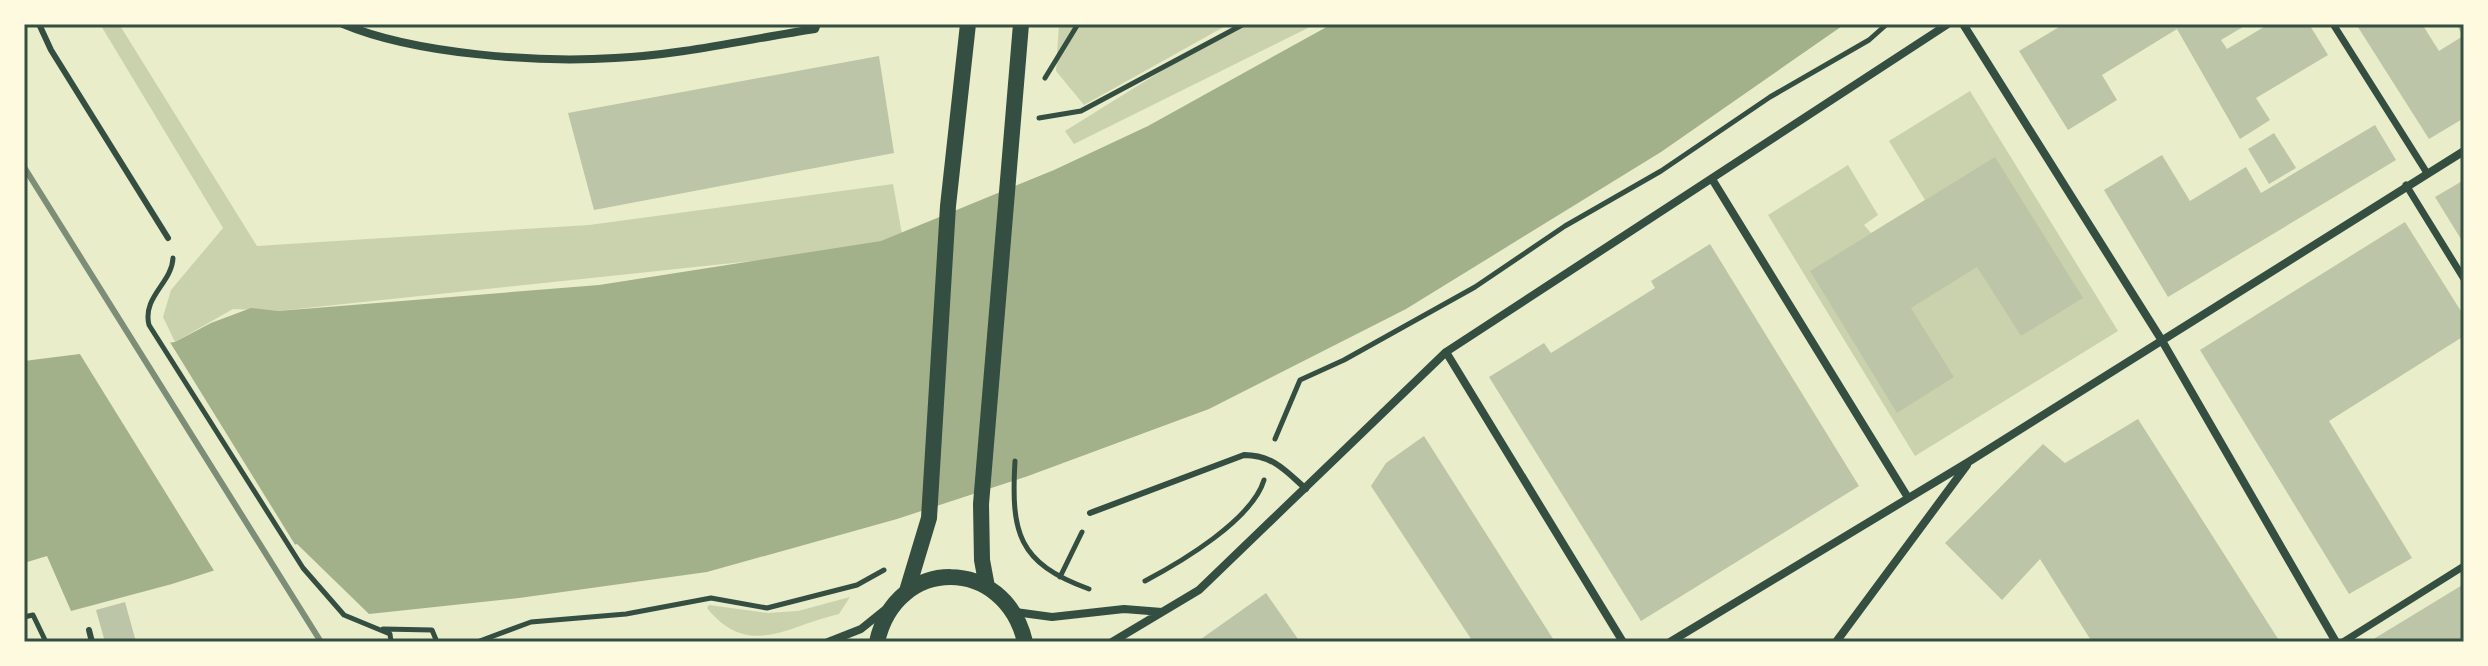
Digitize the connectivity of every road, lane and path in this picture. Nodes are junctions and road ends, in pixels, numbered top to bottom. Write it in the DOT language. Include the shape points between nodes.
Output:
graph roads {
  1 [pos="39,24"];
  2 [pos="343,24"];
  3 [pos="373,24"];
  4 [pos="817,24"];
  5 [pos="968,24"];
  6 [pos="1021,24"];
  7 [pos="1078,24"];
  8 [pos="1244,24"];
  9 [pos="1887,24"];
  10 [pos="1948,24"];
  11 [pos="1963,24"];
  12 [pos="2333,24"];
  13 [pos="366,34"];
  14 [pos="1041,86"];
  15 [pos="1038,119"];
  16 [pos="2464,151"];
  17 [pos="2427,173"];
  18 [pos="1712,179"];
  19 [pos="2406,185"];
  20 [pos="168,238"];
  21 [pos="2464,279"];
  22 [pos="2161,339"];
  23 [pos="1446,352"];
  24 [pos="1269,457"];
  25 [pos="1970,461"];
  26 [pos="1306,489"];
  27 [pos="1013,494"];
  28 [pos="1907,496"];
  29 [pos="1090,513"];
  30 [pos="1019,533"];
  31 [pos="981,534"];
  32 [pos="1074,551"];
  33 [pos="893,559"];
  34 [pos="2464,566"];
  35 [pos="1060,577"];
  36 [pos="1067,580"];
  37 [pos="1145,581"];
  38 [pos="987,587"];
  39 [pos="900,597"];
  40 [pos="1015,612"];
  41 [pos="1162,612"];
  42 [pos="24,617"];
  43 [pos="382,629"];
  44 [pos="89,630"];
  45 [pos="46,642"];
  46 [pos="92,642"];
  47 [pos="391,642"];
  48 [pos="437,642"];
  49 [pos="477,642"];
  50 [pos="828,642"];
  51 [pos="877,642"];
  52 [pos="1025,642"];
  53 [pos="1112,642"];
  54 [pos="1623,642"];
  55 [pos="1670,642"];
  56 [pos="1836,642"];
  57 [pos="2336,642"];
  58 [pos="2343,642"];
  1 -- 20 [label="lane"];
  2 -- 13 [label="street"];
  3 -- 13 [label="street"];
  4 -- 13 [label="street" via="815,29 615,58 469,54"];
  5 -- 39 [label="main road" via="948,206 929,518"];
  6 -- 31 [label="main road"];
  7 -- 14 [label="path"];
  8 -- 15 [label="path" via="1081,111"];
  9 -- 24 [label="path" via="1475,287 1300,380"];
  10 -- 18 [label="street"];
  11 -- 22 [label="street"];
  12 -- 17 [label="street"];
  16 -- 17 [label="street"];
  17 -- 19 [label="street"];
  18 -- 23 [label="street"];
  18 -- 28 [label="street"];
  19 -- 21 [label="street"];
  19 -- 22 [label="street"];
  20 -- 43 [label="path" via="174,263 148,306 149,325 303,568 344,615"];
  22 -- 25 [label="street"];
  22 -- 57 [label="street"];
  23 -- 26 [label="street"];
  23 -- 54 [label="street"];
  24 -- 26 [label="lane"];
  24 -- 29 [label="lane" via="1244,455"];
  24 -- 37 [label="path" via="1261,489 1245,507 1193,556"];
  25 -- 28 [label="street"];
  25 -- 56 [label="street"];
  26 -- 41 [label="street" via="1199,590"];
  27 -- 30 [label="path"];
  28 -- 55 [label="street"];
  30 -- 31 [label="path"];
  30 -- 35 [label="path" via="1025,547"];
  31 -- 38 [label="main road"];
  32 -- 35 [label="path"];
  33 -- 49 [label="path" via="871,579 767,608 711,598 626,614 531,622"];
  34 -- 58 [label="street"];
  35 -- 36 [label="path"];
  38 -- 39 [label="main road" via="951,577 923,582"];
  38 -- 40 [label="main road"];
  39 -- 50 [label="street" via="861,629"];
  39 -- 51 [label="main road"];
  40 -- 41 [label="street" via="1052,617 1124,609"];
  40 -- 52 [label="main road"];
  41 -- 53 [label="street"];
  42 -- 45 [label="path" via="33,615"];
  43 -- 47 [label="path"];
  43 -- 48 [label="path" via="432,630"];
  44 -- 46 [label="lane"];
}
